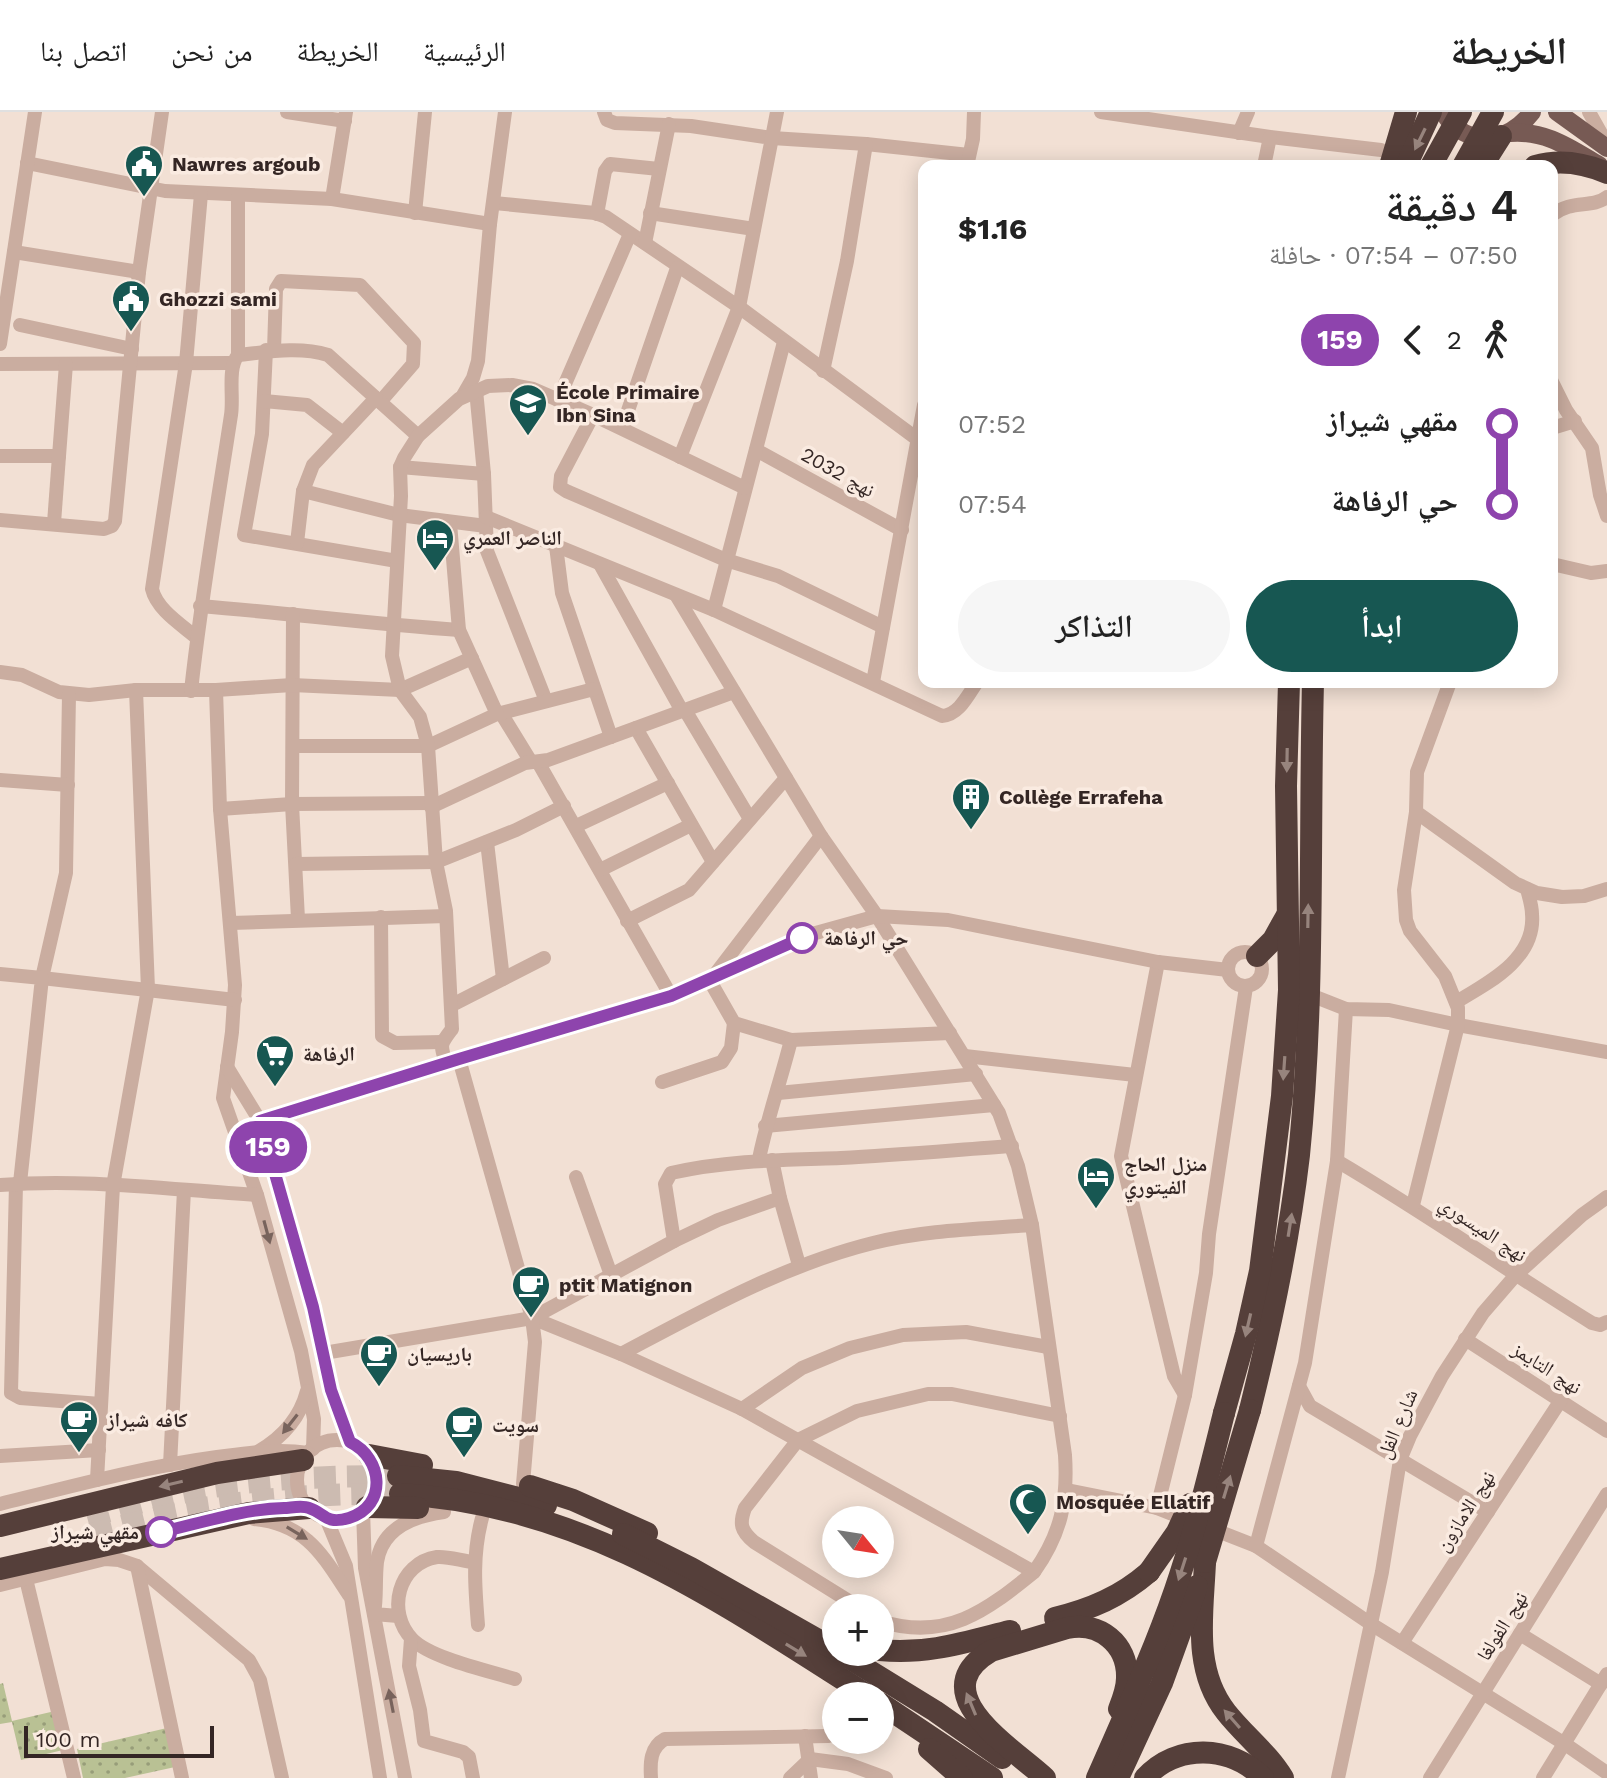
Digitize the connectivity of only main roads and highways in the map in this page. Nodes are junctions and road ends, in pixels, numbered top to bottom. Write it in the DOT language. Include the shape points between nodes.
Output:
graph roads {
  1 [pos="1406,112"];
  2 [pos="1431,112"];
  3 [pos="1443,112"];
  4 [pos="1461,112"];
  5 [pos="1493,112"];
  6 [pos="1532,112"];
  7 [pos="1557,112"];
  8 [pos="1506,135"];
  9 [pos="1607,146"];
  10 [pos="1386,158"];
  11 [pos="1409,160"];
  12 [pos="1434,160"];
  13 [pos="1466,160"];
  14 [pos="1487,160"];
  15 [pos="1558,162"];
  16 [pos="1607,171"];
  17 [pos="1289,688"];
  18 [pos="1313,688"];
  19 [pos="1289,910"];
  20 [pos="1257,956"];
  21 [pos="1224,1413"];
  22 [pos="359,1449"];
  23 [pos="308,1454"];
  24 [pos="365,1509"];
  25 [pos="318,1513"];
  26 [pos="0,1526"];
  27 [pos="0,1539"];
  28 [pos="0,1557"];
  29 [pos="1205,1562"];
  30 [pos="691,1568"];
  31 [pos="0,1569"];
  32 [pos="723,1586"];
  33 [pos="730,1610"];
  34 [pos="822,1628"];
  35 [pos="822,1642"];
  36 [pos="894,1651"];
  37 [pos="862,1666"];
  38 [pos="846,1682"];
  39 [pos="894,1713"];
  40 [pos="894,1716"];
  41 [pos="1145,1722"];
  42 [pos="962,1778"];
  43 [pos="992,1778"];
  44 [pos="1029,1778"];
  45 [pos="1045,1778"];
  46 [pos="1097,1778"];
  47 [pos="1118,1778"];
  48 [pos="1136,1778"];
  49 [pos="1145,1778"];
  50 [pos="1263,1778"];
  51 [pos="1283,1778"];
  1 -- 10 [label="highway"];
  2 -- 11 [label="highway, one-way"];
  3 -- 8 [label="main road" via="1472,136"];
  4 -- 12 [label="highway, bridge"];
  5 -- 13 [label="highway, bridge"];
  6 -- 8 [label="main road"];
  7 -- 9 [label="main road"];
  8 -- 14 [label="highway"];
  8 -- 16 [label="main road" via="1524,132 1553,138"];
  15 -- 16 [label="highway"];
  17 -- 19 [label="highway, one-way"];
  29 -- 18 [label="highway, one-way, bridge" via="1250,1410 1291,1214 1304,1091"];
  19 -- 20 [label="highway" via="1280,931"];
  19 -- 21 [label="highway, one-way" via="1289,990 1269,1213 1246,1334"];
  21 -- 36 [label="highway, bridge" via="1169,1546 1149,1572 1114,1598 938,1650"];
  21 -- 46 [label="highway, one-way, bridge" via="1175,1589"];
  22 -- 30 [label="highway" via="395,1462 472,1472 573,1500 634,1526 671,1548"];
  23 -- 26 [label="highway, one-way"];
  24 -- 33 [label="highway" via="399,1506 539,1532"];
  25 -- 31 [label="highway" via="264,1510"];
  27 -- 28 [label="highway" via="89,1525"];
  29 -- 41 [label="highway"];
  51 -- 29 [label="highway, one-way" via="1227,1714 1208,1680 1202,1642"];
  30 -- 32 [label="highway"];
  30 -- 33 [label="highway" via="554,1507 456,1482 399,1485 551,1522 649,1563"];
  32 -- 34 [label="highway"];
  32 -- 35 [label="highway"];
  33 -- 38 [label="highway, one-way"];
  37 -- 44 [label="highway"];
  39 -- 43 [label="highway"];
  40 -- 42 [label="highway"];
  41 -- 47 [label="highway"];
  41 -- 48 [label="highway"];
  45 -- 46 [label="highway, one-way" via="976,1716 966,1685 974,1664 991,1651 1076,1626 1095,1628 1112,1638 1127,1672 1126,1691"];
  49 -- 50 [label="highway" via="1170,1759 1196,1752 1234,1758"];
}
